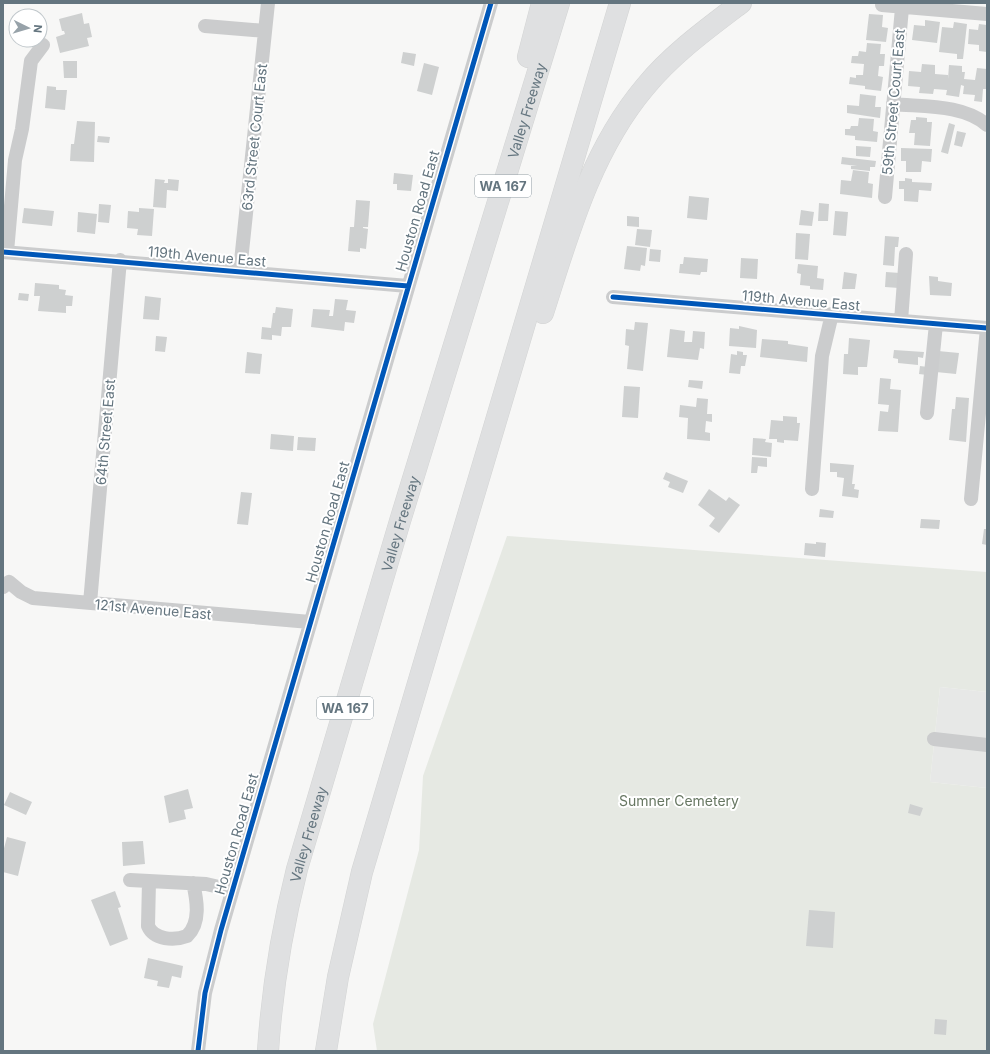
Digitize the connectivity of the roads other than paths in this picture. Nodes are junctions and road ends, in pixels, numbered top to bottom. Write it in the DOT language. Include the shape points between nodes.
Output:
graph roads {
  1 [pos="268,3"];
  2 [pos="491,3"];
  3 [pos="542,3"];
  4 [pos="559,3"];
  5 [pos="620,3"];
  6 [pos="741,3"];
  7 [pos="882,5"];
  8 [pos="902,8"];
  9 [pos="987,14"];
  10 [pos="205,26"];
  11 [pos="265,31"];
  12 [pos="41,48"];
  13 [pos="893,104"];
  14 [pos="987,125"];
  15 [pos="885,197"];
  16 [pos="5,252"];
  17 [pos="906,254"];
  18 [pos="120,260"];
  19 [pos="240,271"];
  20 [pos="408,286"];
  21 [pos="613,297"];
  22 [pos="832,314"];
  23 [pos="901,320"];
  24 [pos="936,324"];
  25 [pos="987,328"];
  26 [pos="447,370"];
  27 [pos="927,413"];
  28 [pos="812,489"];
  29 [pos="971,499"];
  30 [pos="468,520"];
  31 [pos="3,587"];
  32 [pos="90,603"];
  33 [pos="310,622"];
  34 [pos="934,739"];
  35 [pos="987,745"];
  36 [pos="130,880"];
  37 [pos="149,881"];
  38 [pos="193,883"];
  39 [pos="232,890"];
  40 [pos="334,1012"];
  41 [pos="198,1051"];
  42 [pos="268,1051"];
  43 [pos="326,1051"];
  44 [pos="334,1051"];
  1 -- 11 [label="street, 63rd Street Court East"];
  2 -- 20 [label="street, Houston Road East"];
  3 -- 26 [label="highway" via="497,165"];
  4 -- 26 [label="highway, Valley Freeway / WA 167"];
  5 -- 30 [label="highway"];
  6 -- 30 [label="highway" via="669,61 645,86 602,150 564,250 494,457"];
  7 -- 8 [label="street"];
  8 -- 9 [label="street"];
  8 -- 13 [label="street, 59th Street Court East"];
  10 -- 11 [label="street"];
  11 -- 19 [label="street, 63rd Street Court East"];
  12 -- 16 [label="street" via="31,61 15,160"];
  13 -- 14 [label="street" via="959,111 976,117"];
  13 -- 15 [label="street, 59th Street Court East"];
  16 -- 18 [label="street, 119th Avenue East"];
  17 -- 23 [label="street"];
  18 -- 19 [label="street, 119th Avenue East"];
  18 -- 32 [label="street, 64th Street East"];
  19 -- 20 [label="street, 119th Avenue East"];
  20 -- 33 [label="street, Houston Road East"];
  21 -- 22 [label="street, 119th Avenue East"];
  22 -- 23 [label="street, 119th Avenue East"];
  22 -- 28 [label="street" via="822,356"];
  23 -- 24 [label="street, 119th Avenue East"];
  24 -- 25 [label="street, 119th Avenue East"];
  24 -- 27 [label="street"];
  25 -- 29 [label="street"];
  26 -- 42 [label="highway, Valley Freeway / WA 167" via="297,869 284,922 270,1015"];
  30 -- 40 [label="highway" via="362,872 348,927"];
  31 -- 32 [label="street, 121st Avenue East" via="9,582 33,598"];
  32 -- 33 [label="street, 121st Avenue East"];
  33 -- 39 [label="street, Houston Road East"];
  34 -- 35 [label="street"];
  36 -- 37 [label="street"];
  37 -- 38 [label="street"];
  37 -- 38 [label="street" via="148,926 156,934 172,939 187,936 193,929 197,904"];
  38 -- 39 [label="street"];
  39 -- 41 [label="street, Houston Road East" via="205,992"];
  40 -- 43 [label="highway"];
  40 -- 44 [label="highway"];
}
